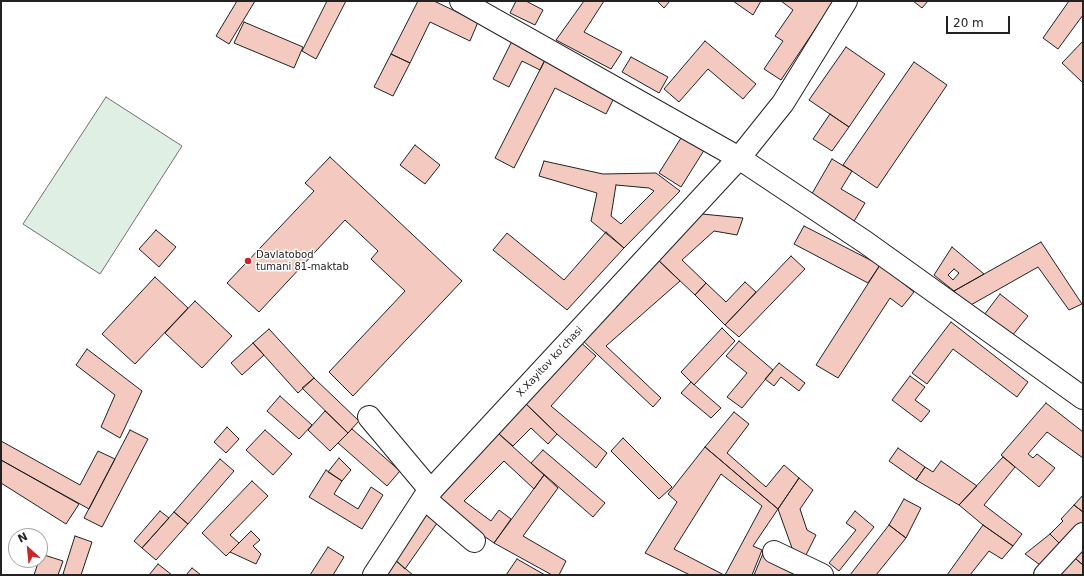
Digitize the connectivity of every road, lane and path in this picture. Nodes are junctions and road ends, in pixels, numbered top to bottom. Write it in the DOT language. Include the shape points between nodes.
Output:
graph roads {
  1 [pos="461,1"];
  2 [pos="846,1"];
  3 [pos="739,158"];
  4 [pos="1083,398"];
  5 [pos="368,417"];
  6 [pos="427,494"];
  7 [pos="1083,534"];
  8 [pos="474,540"];
  9 [pos="774,552"];
  10 [pos="374,575"];
  11 [pos="822,575"];
  12 [pos="1045,575"];
  1 -- 3 [label="street"];
  2 -- 3 [label="street, X.Xayitov koʻchasi" via="783,103"];
  3 -- 4 [label="street" via="865,242"];
  3 -- 6 [label="street, X.Xayitov koʻchasi"];
  5 -- 6 [label="street"];
  6 -- 8 [label="street"];
  6 -- 10 [label="street, X.Xayitov koʻchasi"];
  7 -- 12 [label="street"];
  9 -- 11 [label="street"];
}
